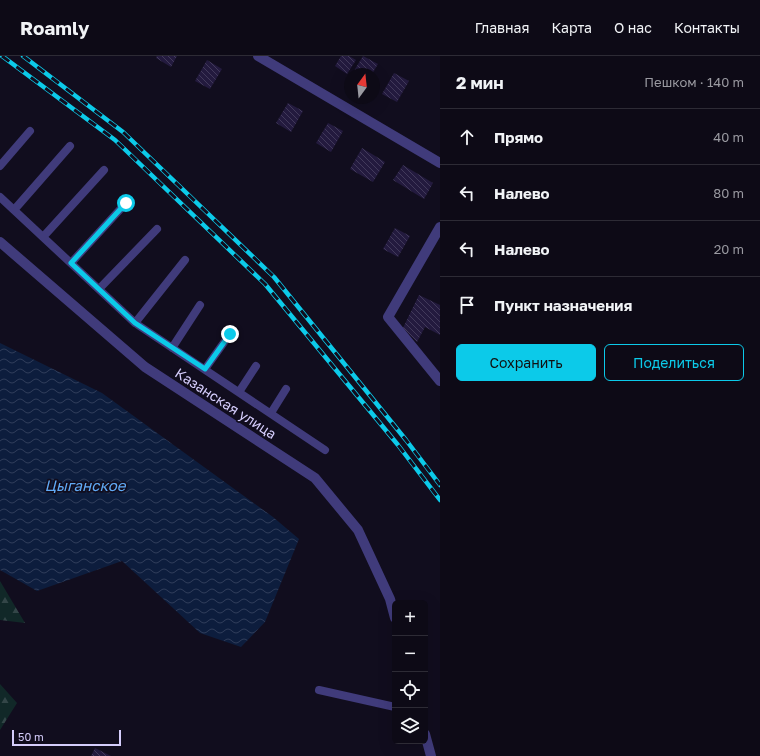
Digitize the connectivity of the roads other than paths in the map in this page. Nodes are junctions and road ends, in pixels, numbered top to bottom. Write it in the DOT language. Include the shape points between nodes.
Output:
graph roads {
  1 [pos="258,56"];
  2 [pos="30,131"];
  3 [pos="70,146"];
  4 [pos="440,163"];
  5 [pos="0,166"];
  6 [pos="104,170"];
  7 [pos="0,197"];
  8 [pos="126,203"];
  9 [pos="14,210"];
  10 [pos="440,227"];
  11 [pos="157,229"];
  12 [pos="43,237"];
  13 [pos="0,242"];
  14 [pos="185,260"];
  15 [pos="71,263"];
  16 [pos="99,289"];
  17 [pos="200,305"];
  18 [pos="135,323"];
  19 [pos="230,334"];
  20 [pos="172,348"];
  21 [pos="256,366"];
  22 [pos="205,369"];
  23 [pos="440,381"];
  24 [pos="286,389"];
  25 [pos="239,392"];
  26 [pos="271,414"];
  27 [pos="325,450"];
  28 [pos="392,607"];
  29 [pos="319,690"];
  30 [pos="392,706"];
  31 [pos="428,744"];
  32 [pos="431,756"];
  1 -- 4 [label="street"];
  2 -- 5 [label="lane"];
  3 -- 9 [label="lane"];
  6 -- 12 [label="lane"];
  7 -- 9 [label="lane"];
  8 -- 15 [label="lane"];
  9 -- 12 [label="lane"];
  10 -- 23 [label="street" via="388,317"];
  11 -- 16 [label="lane"];
  12 -- 15 [label="lane"];
  13 -- 28 [label="street, Казанская улица" via="145,367 316,478 358,530"];
  14 -- 18 [label="lane"];
  15 -- 16 [label="lane"];
  16 -- 18 [label="lane"];
  17 -- 20 [label="lane"];
  18 -- 20 [label="lane"];
  19 -- 22 [label="lane"];
  20 -- 22 [label="lane"];
  21 -- 25 [label="lane"];
  22 -- 25 [label="lane"];
  24 -- 26 [label="lane"];
  25 -- 26 [label="lane"];
  26 -- 27 [label="lane"];
  29 -- 30 [label="lane"];
  31 -- 32 [label="street"];
}
